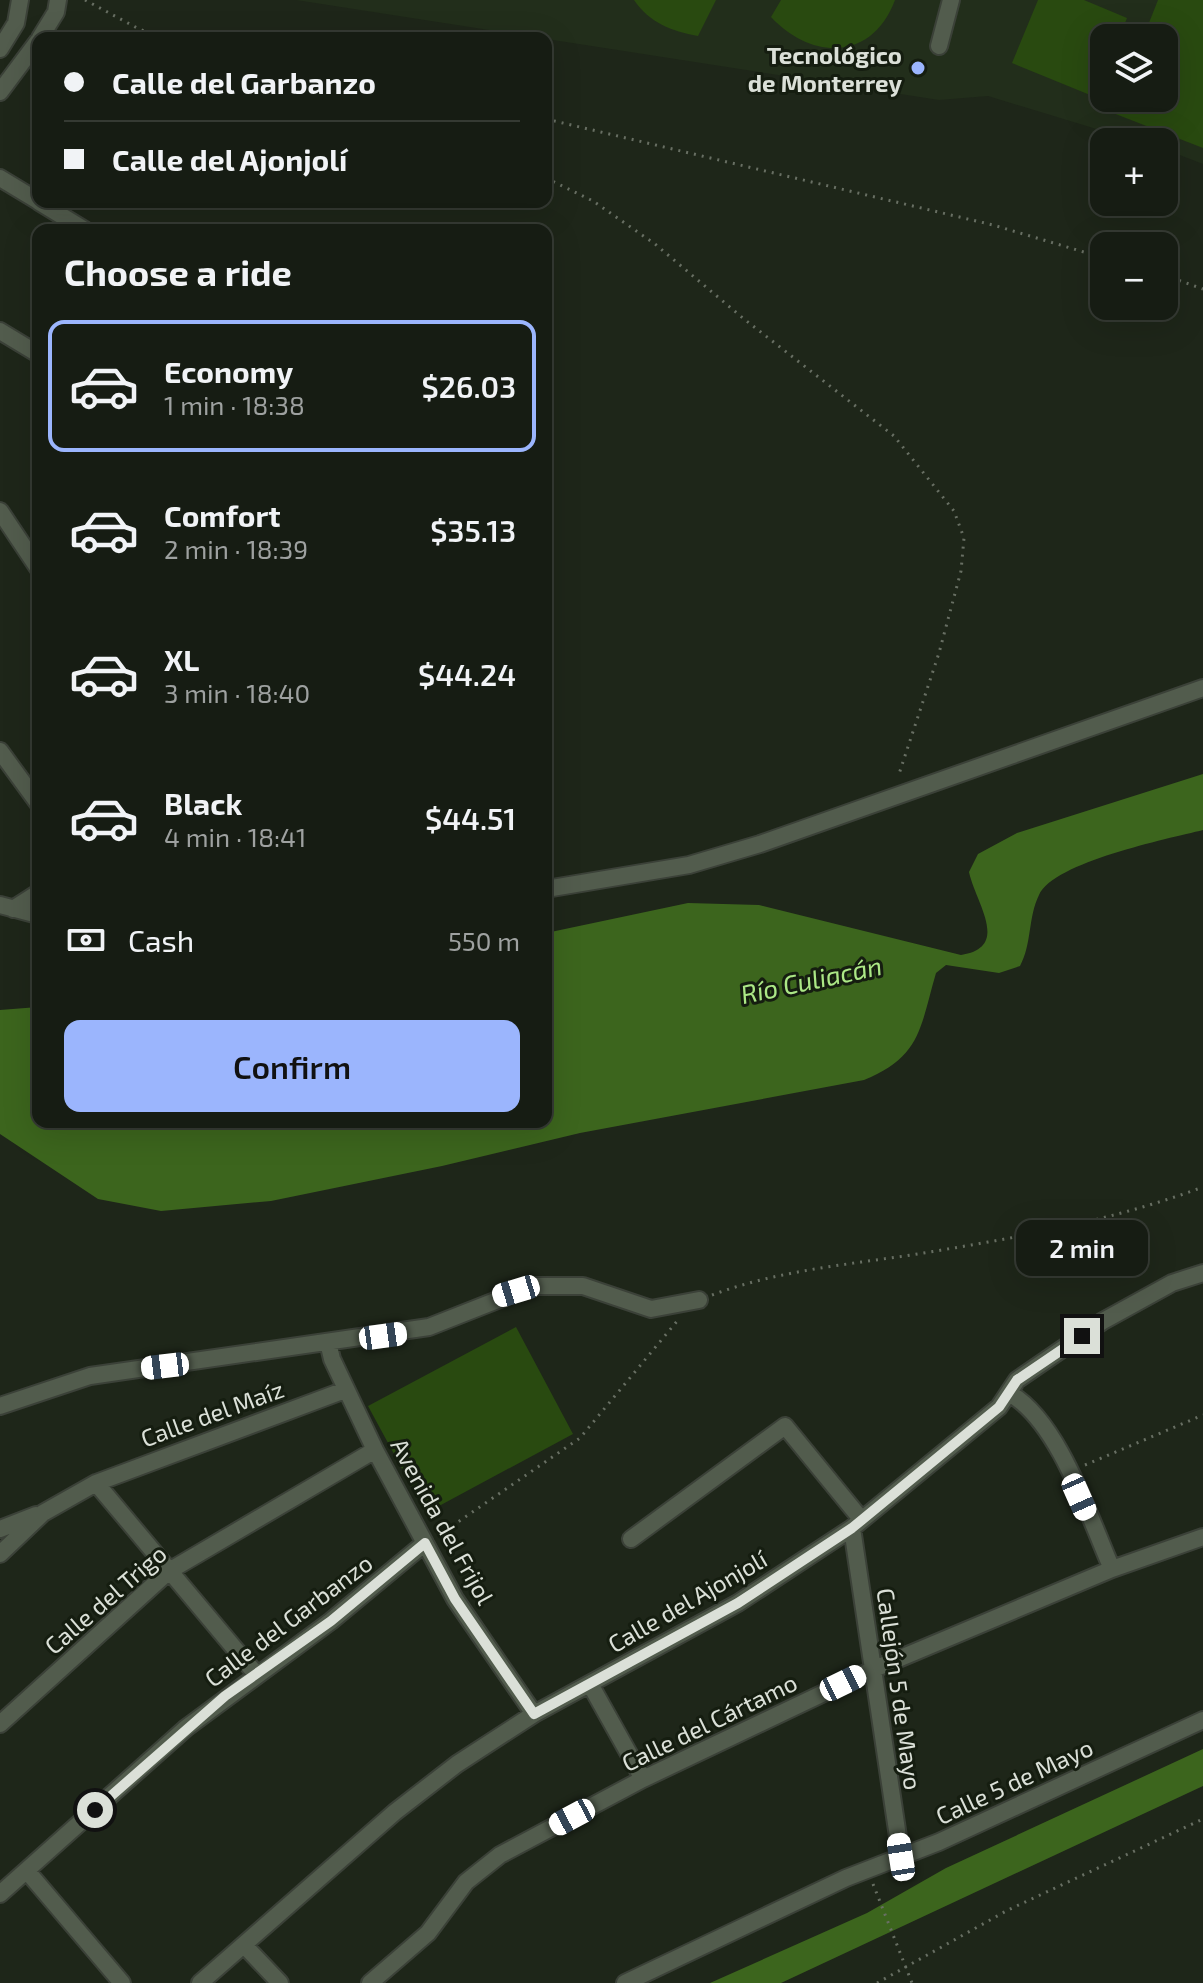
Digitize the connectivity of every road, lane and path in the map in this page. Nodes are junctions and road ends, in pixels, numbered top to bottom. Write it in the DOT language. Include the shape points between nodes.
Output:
graph roads {
  1 [pos="20,0"];
  2 [pos="58,0"];
  3 [pos="85,0"];
  4 [pos="951,0"];
  5 [pos="10,32"];
  6 [pos="43,32"];
  7 [pos="147,32"];
  8 [pos="32,41"];
  9 [pos="939,46"];
  10 [pos="32,48"];
  11 [pos="0,49"];
  12 [pos="0,92"];
  13 [pos="552,120"];
  14 [pos="0,178"];
  15 [pos="552,181"];
  16 [pos="32,198"];
  17 [pos="49,208"];
  18 [pos="75,224"];
  19 [pos="1090,254"];
  20 [pos="1178,280"];
  21 [pos="1203,289"];
  22 [pos="0,331"];
  23 [pos="32,350"];
  24 [pos="0,511"];
  25 [pos="32,559"];
  26 [pos="1203,688"];
  27 [pos="0,751"];
  28 [pos="32,795"];
  29 [pos="892,796"];
  30 [pos="552,888"];
  31 [pos="32,896"];
  32 [pos="6,907"];
  33 [pos="32,914"];
  34 [pos="1203,1187"];
  35 [pos="1203,1273"];
  36 [pos="699,1300"];
  37 [pos="328,1342"];
  38 [pos="345,1390"];
  39 [pos="1009,1393"];
  40 [pos="0,1406"];
  41 [pos="1203,1415"];
  42 [pos="375,1450"];
  43 [pos="1069,1472"];
  44 [pos="96,1483"];
  45 [pos="43,1513"];
  46 [pos="856,1523"];
  47 [pos="0,1529"];
  48 [pos="1203,1537"];
  49 [pos="631,1539"];
  50 [pos="425,1543"];
  51 [pos="0,1554"];
  52 [pos="1112,1569"];
  53 [pos="169,1571"];
  54 [pos="872,1670"];
  55 [pos="256,1674"];
  56 [pos="590,1684"];
  57 [pos="534,1714"];
  58 [pos="1203,1720"];
  59 [pos="0,1724"];
  60 [pos="643,1779"];
  61 [pos="1203,1819"];
  62 [pos="901,1857"];
  63 [pos="27,1871"];
  64 [pos="871,1879"];
  65 [pos="0,1894"];
  66 [pos="244,1945"];
  67 [pos="907,1966"];
  68 [pos="122,1983"];
  69 [pos="200,1983"];
  70 [pos="280,1983"];
  71 [pos="370,1983"];
  72 [pos="625,1983"];
  73 [pos="877,1983"];
  74 [pos="912,1983"];
  1 -- 5 [label="street"];
  2 -- 6 [label="street"];
  3 -- 7 [label="path"];
  4 -- 9 [label="street"];
  5 -- 8 [label="street"];
  5 -- 11 [label="street"];
  10 -- 12 [label="street"];
  13 -- 19 [label="path" via="993,225"];
  14 -- 16 [label="street"];
  15 -- 29 [label="path" via="593,201 655,244 894,436 954,511 964,538 961,571"];
  17 -- 18 [label="street"];
  20 -- 21 [label="path"];
  22 -- 23 [label="street"];
  24 -- 25 [label="street"];
  26 -- 29 [label="street"];
  27 -- 28 [label="street"];
  29 -- 30 [label="street" via="689,865"];
  31 -- 32 [label="street"];
  32 -- 33 [label="street"];
  34 -- 36 [label="path" via="1136,1212 962,1247 809,1269"];
  35 -- 39 [label="street, Calle del Ajonjolí" via="1172,1283 1103,1321 1017,1380"];
  36 -- 37 [label="street" via="651,1309 583,1286 533,1286 429,1327"];
  36 -- 50 [label="path" via="671,1326 580,1438"];
  37 -- 38 [label="street, Avenida del Frijol"];
  37 -- 40 [label="street" via="90,1376"];
  38 -- 42 [label="street, Avenida del Frijol"];
  38 -- 44 [label="street, Calle del Maíz"];
  39 -- 43 [label="street" via="1040,1419"];
  39 -- 46 [label="street, Calle del Ajonjolí" via="999,1407"];
  41 -- 43 [label="path"];
  42 -- 50 [label="street, Avenida del Frijol"];
  42 -- 53 [label="street, Calle del Trigo"];
  43 -- 52 [label="street"];
  44 -- 45 [label="street, Calle del Maíz"];
  44 -- 53 [label="street"];
  45 -- 47 [label="street"];
  45 -- 51 [label="street"];
  46 -- 49 [label="street" via="785,1426"];
  46 -- 54 [label="street, Callejón 5 de Mayo"];
  46 -- 56 [label="street, Calle del Ajonjolí" via="738,1603"];
  48 -- 52 [label="street, Calle del Cártamo"];
  50 -- 55 [label="street, Calle del Garbanzo" via="331,1621"];
  50 -- 57 [label="street, Avenida del Frijol" via="455,1599"];
  52 -- 54 [label="street, Calle del Cártamo"];
  53 -- 55 [label="street"];
  53 -- 59 [label="street, Calle del Trigo"];
  54 -- 60 [label="street, Calle del Cártamo"];
  54 -- 62 [label="street, Callejón 5 de Mayo"];
  55 -- 63 [label="street, Calle del Garbanzo" via="186,1728"];
  56 -- 57 [label="street, Calle del Ajonjolí"];
  56 -- 60 [label="street"];
  57 -- 66 [label="street, Calle del Ajonjolí" via="404,1804"];
  58 -- 62 [label="street, Calle 5 de Mayo"];
  60 -- 71 [label="street, Calle del Cártamo" via="481,1868 437,1924"];
  61 -- 67 [label="path" via="961,1934"];
  62 -- 72 [label="street, Calle 5 de Mayo"];
  63 -- 65 [label="street, Calle del Garbanzo"];
  63 -- 68 [label="street"];
  64 -- 67 [label="path"];
  66 -- 69 [label="street, Calle del Ajonjolí"];
  66 -- 70 [label="street"];
  67 -- 73 [label="path"];
  67 -- 74 [label="path"];
}
